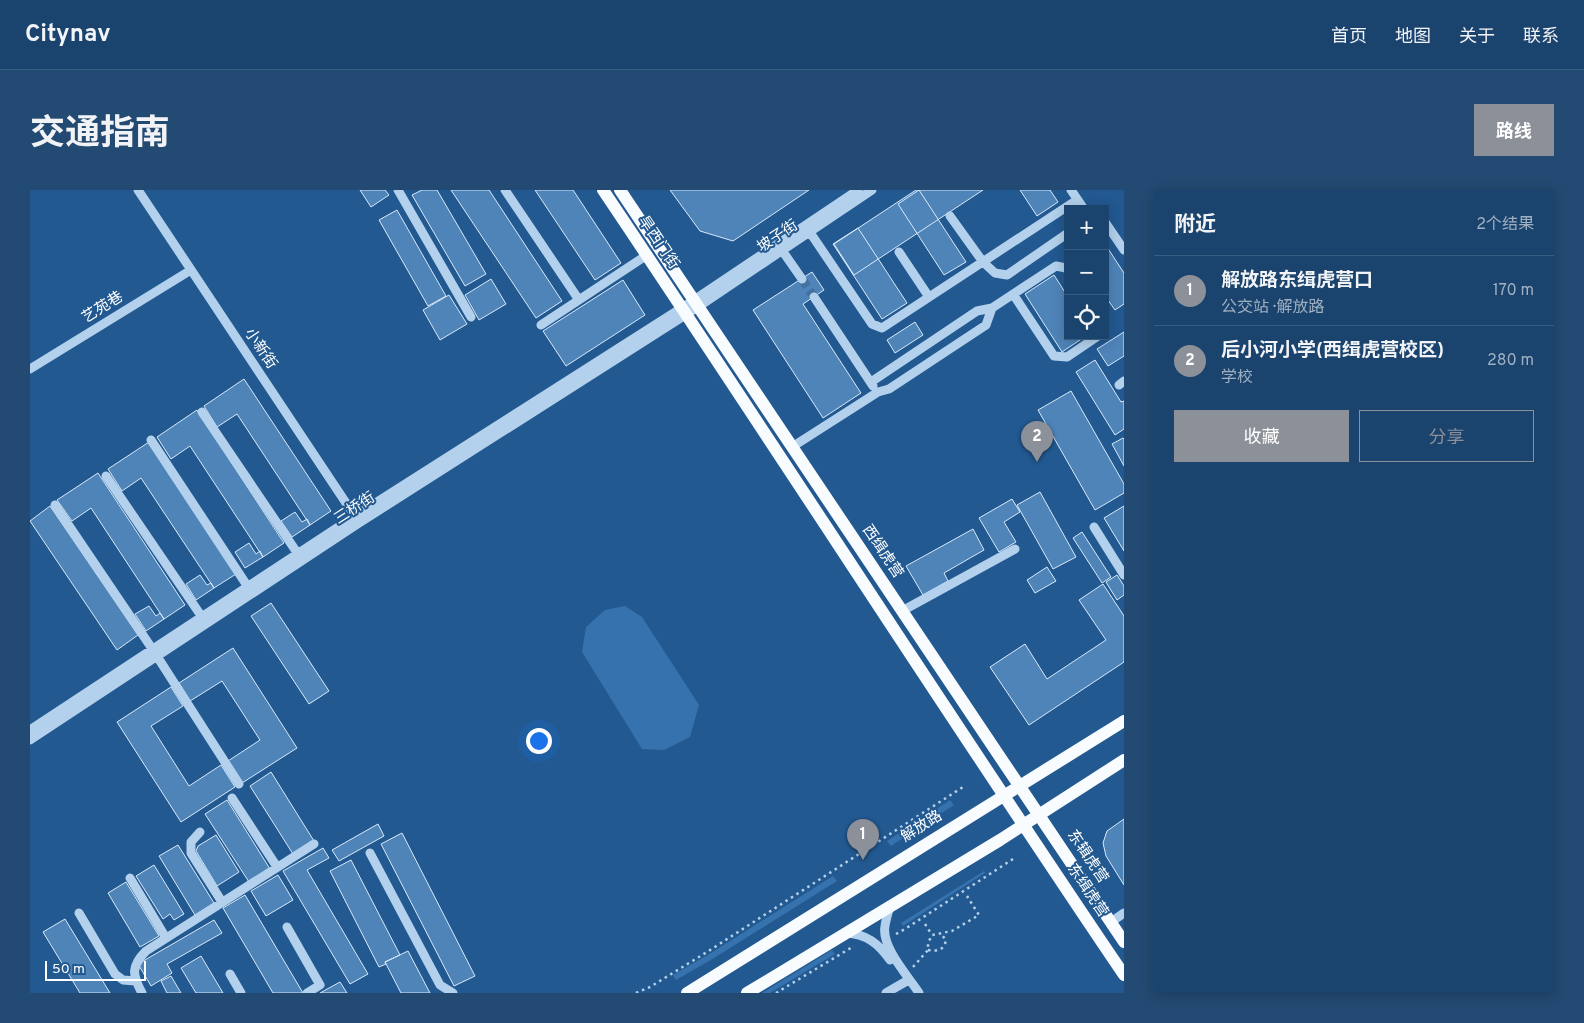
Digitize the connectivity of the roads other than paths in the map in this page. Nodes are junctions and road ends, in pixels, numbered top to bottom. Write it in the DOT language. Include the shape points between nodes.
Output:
graph roads {
  1 [pos="138,190"];
  2 [pos="505,190"];
  3 [pos="603,190"];
  4 [pos="620,190"];
  5 [pos="858,190"];
  6 [pos="872,190"];
  7 [pos="1071,190"];
  8 [pos="402,191"];
  9 [pos="1077,200"];
  10 [pos="1081,205"];
  11 [pos="950,216"];
  12 [pos="1109,228"];
  13 [pos="807,229"];
  14 [pos="1064,236"];
  15 [pos="780,247"];
  16 [pos="1124,250"];
  17 [pos="899,252"];
  18 [pos="647,255"];
  19 [pos="983,262"];
  20 [pos="1064,268"];
  21 [pos="191,270"];
  22 [pos="802,279"];
  23 [pos="1013,294"];
  24 [pos="814,297"];
  25 [pos="929,297"];
  26 [pos="579,300"];
  27 [pos="696,303"];
  28 [pos="992,308"];
  29 [pos="684,311"];
  30 [pos="471,317"];
  31 [pos="541,325"];
  32 [pos="1092,340"];
  33 [pos="30,369"];
  34 [pos="871,382"];
  35 [pos="878,392"];
  36 [pos="202,412"];
  37 [pos="151,440"];
  38 [pos="792,447"];
  39 [pos="106,476"];
  40 [pos="55,505"];
  41 [pos="357,520"];
  42 [pos="1094,527"];
  43 [pos="1015,549"];
  44 [pos="300,557"];
  45 [pos="1124,575"];
  46 [pos="250,590"];
  47 [pos="902,611"];
  48 [pos="204,620"];
  49 [pos="155,653"];
  50 [pos="1124,721"];
  51 [pos="30,730"];
  52 [pos="30,740"];
  53 [pos="1124,760"];
  54 [pos="239,784"];
  55 [pos="1020,785"];
  56 [pos="1004,796"];
  57 [pos="232,798"];
  58 [pos="1039,815"];
  59 [pos="1022,825"];
  60 [pos="200,832"];
  61 [pos="314,844"];
  62 [pos="370,852"];
  63 [pos="277,867"];
  64 [pos="130,878"];
  65 [pos="222,902"];
  66 [pos="890,906"];
  67 [pos="79,913"];
  68 [pos="1124,913"];
  69 [pos="1110,922"];
  70 [pos="287,927"];
  71 [pos="846,934"];
  72 [pos="166,938"];
  73 [pos="1124,942"];
  74 [pos="230,974"];
  75 [pos="1124,975"];
  76 [pos="135,982"];
  77 [pos="905,982"];
  78 [pos="142,993"];
  79 [pos="242,993"];
  80 [pos="307,993"];
  81 [pos="453,993"];
  82 [pos="687,993"];
  83 [pos="747,993"];
  84 [pos="886,993"];
  85 [pos="913,993"];
  86 [pos="919,993"];
  1 -- 21 [label="street, 小新街"];
  2 -- 26 [label="street"];
  3 -- 18 [label="main road, 旱西门街"];
  4 -- 27 [label="main road, 旱西门街"];
  5 -- 13 [label="street, 坡子街"];
  6 -- 13 [label="street, 坡子街"];
  7 -- 9 [label="street"];
  8 -- 30 [label="street"];
  9 -- 10 [label="street"];
  9 -- 19 [label="street"];
  11 -- 19 [label="street"];
  12 -- 16 [label="street"];
  13 -- 15 [label="street, 坡子街"];
  13 -- 25 [label="street" via="872,324 882,328"];
  14 -- 19 [label="street" via="1007,275 995,274"];
  15 -- 22 [label="street"];
  15 -- 27 [label="street, 坡子街"];
  17 -- 25 [label="street"];
  18 -- 26 [label="street"];
  18 -- 29 [label="main road, 旱西门街"];
  19 -- 25 [label="street"];
  20 -- 23 [label="street" via="1056,266"];
  21 -- 33 [label="street, 艺苑巷"];
  21 -- 41 [label="street, 小新街"];
  23 -- 28 [label="street"];
  23 -- 32 [label="street" via="1054,356 1067,357"];
  24 -- 34 [label="street"];
  26 -- 31 [label="street"];
  27 -- 29 [label="street, 三桥街"];
  27 -- 38 [label="main road, 西缉虎营"];
  28 -- 34 [label="street" via="977,311"];
  28 -- 35 [label="street" via="986,325 888,389"];
  29 -- 41 [label="street, 三桥街"];
  29 -- 56 [label="main road"];
  34 -- 35 [label="street"];
  35 -- 38 [label="street"];
  36 -- 44 [label="street"];
  37 -- 46 [label="street"];
  38 -- 47 [label="main road, 西缉虎营"];
  39 -- 48 [label="street"];
  40 -- 49 [label="street"];
  41 -- 44 [label="street, 三桥街"];
  42 -- 45 [label="street"];
  43 -- 47 [label="street"];
  44 -- 46 [label="street, 三桥街"];
  46 -- 48 [label="street, 三桥街"];
  47 -- 55 [label="main road, 西缉虎营"];
  48 -- 49 [label="street, 三桥街"];
  49 -- 51 [label="street, 三桥街"];
  49 -- 52 [label="street, 三桥街"];
  49 -- 54 [label="street"];
  50 -- 55 [label="main road, 解放路"];
  53 -- 58 [label="main road"];
  55 -- 56 [label="main road, 解放路"];
  55 -- 58 [label="main road, 西缉虎营"];
  56 -- 59 [label="main road"];
  56 -- 82 [label="main road, 解放路"];
  57 -- 63 [label="street"];
  58 -- 59 [label="main road"];
  58 -- 69 [label="main road, 东辑虎营"];
  59 -- 66 [label="main road"];
  59 -- 75 [label="main road, 东缉虎营"];
  60 -- 65 [label="street" via="191,842 191,853"];
  61 -- 63 [label="street"];
  62 -- 81 [label="street" via="440,985"];
  63 -- 65 [label="street"];
  64 -- 72 [label="street"];
  65 -- 72 [label="street"];
  66 -- 71 [label="main road"];
  66 -- 86 [label="street" via="884,927 885,938"];
  67 -- 76 [label="street" via="115,974 123,980"];
  68 -- 69 [label="street"];
  69 -- 73 [label="main road, 东辑虎营"];
  70 -- 80 [label="street" via="320,985"];
  71 -- 77 [label="street" via="868,937 884,951"];
  71 -- 83 [label="main road"];
  72 -- 76 [label="street" via="137,960"];
  74 -- 79 [label="street"];
  76 -- 78 [label="street"];
  77 -- 84 [label="street"];
  77 -- 85 [label="street"];
}
